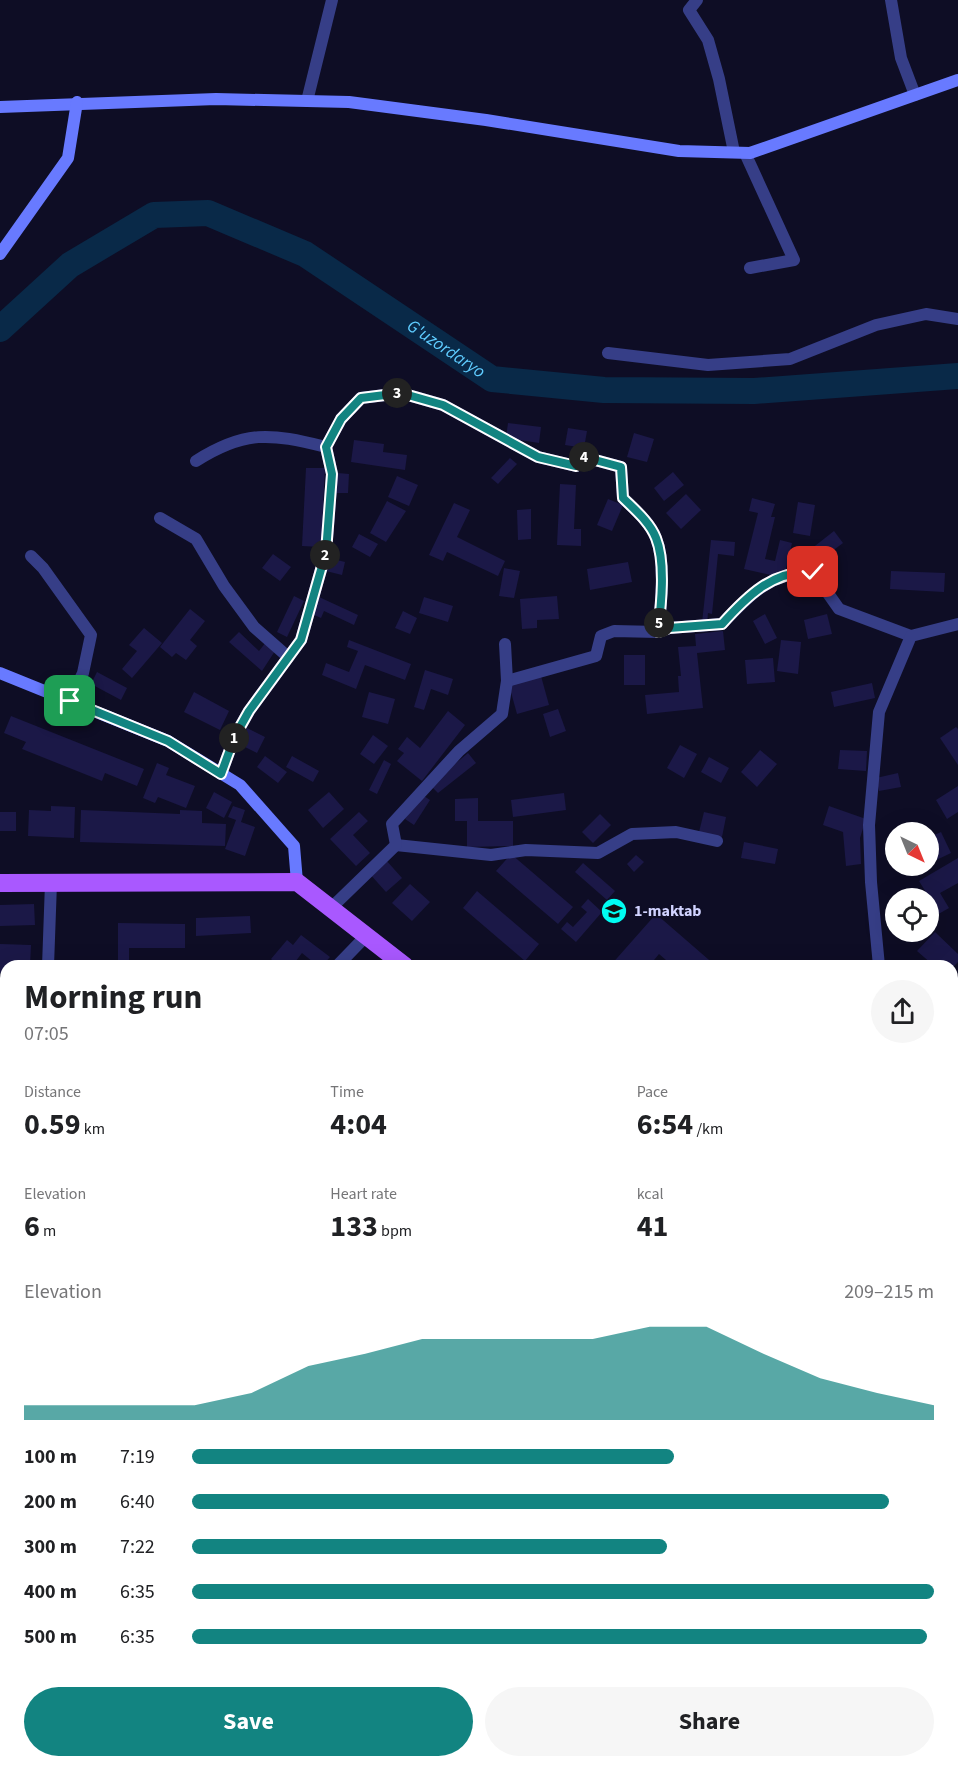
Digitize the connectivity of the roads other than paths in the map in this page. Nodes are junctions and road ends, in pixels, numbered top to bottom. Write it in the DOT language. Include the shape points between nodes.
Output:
graph roads {
  1 [pos="332,0"];
  2 [pos="697,0"];
  3 [pos="891,0"];
  4 [pos="958,80"];
  5 [pos="915,95"];
  6 [pos="307,101"];
  7 [pos="77,102"];
  8 [pos="0,107"];
  9 [pos="740,153"];
  10 [pos="0,254"];
  11 [pos="750,268"];
  12 [pos="958,319"];
  13 [pos="608,354"];
  14 [pos="326,447"];
  15 [pos="196,461"];
  16 [pos="160,518"];
  17 [pos="31,556"];
  18 [pos="958,624"];
  19 [pos="658,632"];
  20 [pos="911,636"];
  21 [pos="505,644"];
  22 [pos="287,656"];
  23 [pos="0,673"];
  24 [pos="507,681"];
  25 [pos="70,701"];
  26 [pos="221,774"];
  27 [pos="717,841"];
  28 [pos="396,845"];
  29 [pos="297,882"];
  30 [pos="0,883"];
  31 [pos="51,883"];
  32 [pos="331,908"];
  33 [pos="366,936"];
  34 [pos="48,960"];
  35 [pos="343,960"];
  36 [pos="397,960"];
  37 [pos="878,960"];
  1 -- 6 [label="street"];
  2 -- 9 [label="street" via="689,10 708,39"];
  3 -- 5 [label="street" via="901,58"];
  4 -- 5 [label="street"];
  5 -- 9 [label="street"];
  6 -- 7 [label="street"];
  6 -- 9 [label="street" via="349,102 486,120 679,151"];
  7 -- 8 [label="street"];
  7 -- 10 [label="street" via="68,158"];
  9 -- 11 [label="street" via="794,260"];
  12 -- 13 [label="street" via="926,314 876,325 790,359 708,365"];
  14 -- 15 [label="street" via="296,439 252,438 223,445"];
  14 -- 19 [label="street" via="341,419 361,398 401,393 443,405 538,457 576,466 584,457 621,467 623,498 657,538 661,574"];
  14 -- 22 [label="street" via="332,474 326,552 301,640"];
  16 -- 22 [label="street" via="196,539 254,627"];
  17 -- 25 [label="street" via="91,635 83,673"];
  18 -- 20 [label="street"];
  19 -- 20 [label="street" via="722,624 770,580 798,571 813,572 839,609"];
  19 -- 24 [label="street" via="614,631 601,636 596,656"];
  20 -- 37 [label="street" via="879,712 869,825"];
  21 -- 24 [label="street"];
  22 -- 26 [label="street" via="235,736"];
  23 -- 25 [label="street"];
  24 -- 28 [label="street" via="502,714 459,751 392,824"];
  25 -- 26 [label="street" via="168,741"];
  26 -- 29 [label="street" via="240,785 294,846"];
  27 -- 28 [label="street" via="676,832 632,834 598,853 526,850 491,855"];
  28 -- 32 [label="street"];
  29 -- 31 [label="main road"];
  29 -- 32 [label="main road"];
  30 -- 31 [label="main road"];
  31 -- 34 [label="street"];
  32 -- 33 [label="main road"];
  33 -- 35 [label="street"];
  33 -- 36 [label="main road"];
}
